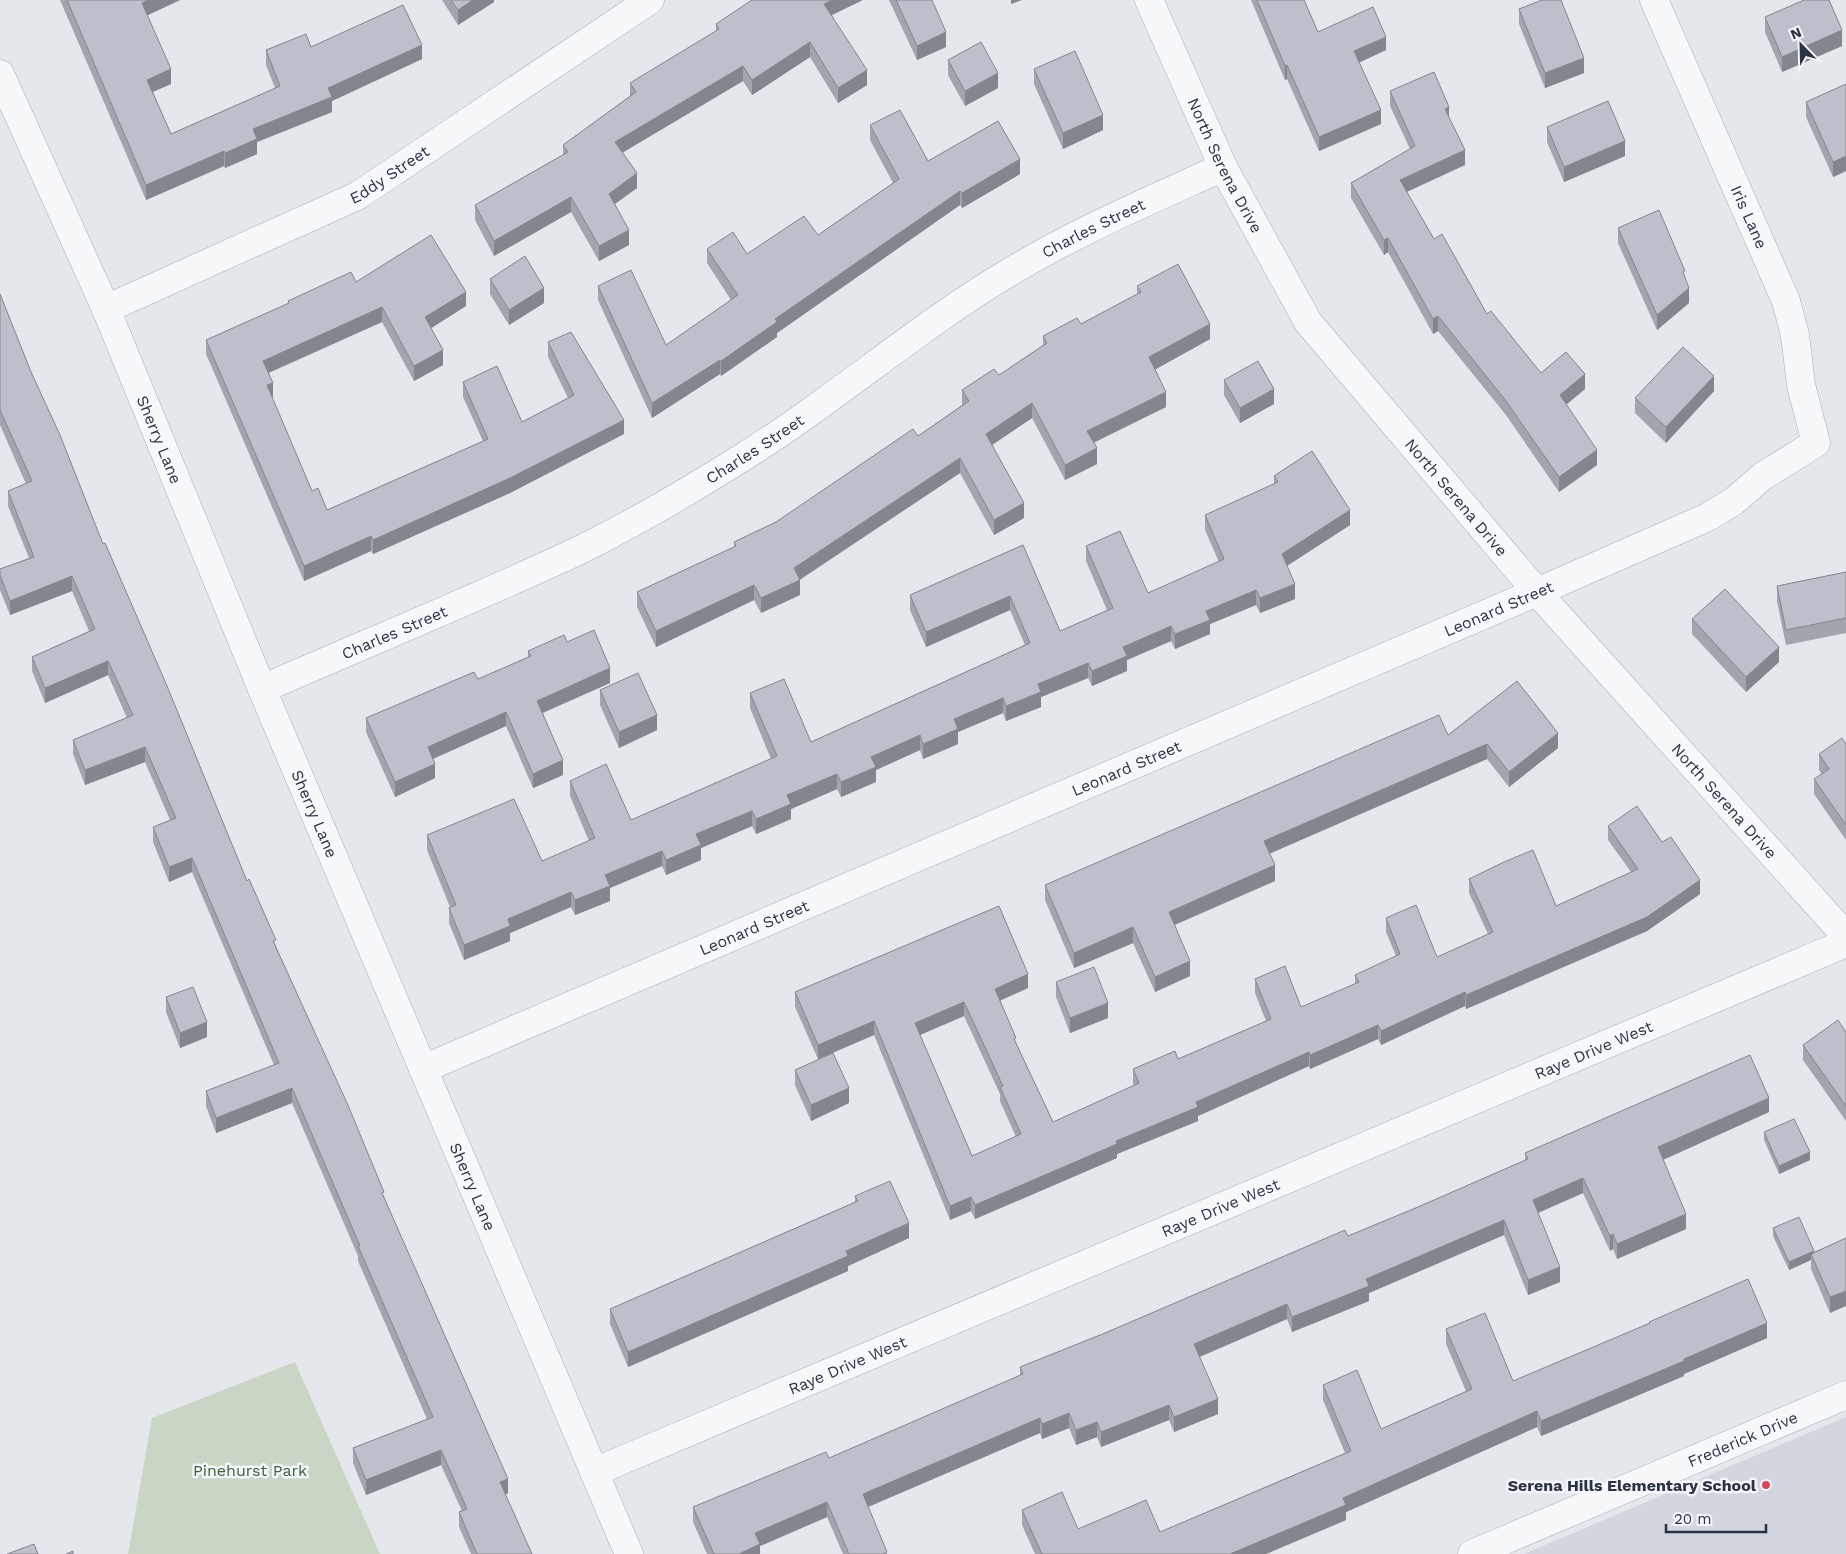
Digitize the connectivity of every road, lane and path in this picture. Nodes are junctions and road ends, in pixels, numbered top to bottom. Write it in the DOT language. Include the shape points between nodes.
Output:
graph roads {
  1 [pos="650,0"];
  2 [pos="1149,0"];
  3 [pos="1654,0"];
  4 [pos="0,74"];
  5 [pos="1222,166"];
  6 [pos="106,309"];
  7 [pos="1816,443"];
  8 [pos="1537,592"];
  9 [pos="262,689"];
  10 [pos="1846,936"];
  11 [pos="1846,943"];
  12 [pos="423,1069"];
  13 [pos="1846,1395"];
  14 [pos="594,1472"];
  15 [pos="629,1554"];
  16 [pos="1472,1554"];
  1 -- 6 [label="street, Eddy Street" via="357,196"];
  2 -- 5 [label="street, North Serena Drive"];
  3 -- 7 [label="street, Iris Lane" via="1786,301 1795,335 1801,385"];
  4 -- 6 [label="street, Sherry Lane"];
  5 -- 8 [label="street, North Serena Drive" via="1308,322"];
  5 -- 9 [label="street, Charles Street" via="1080,232 1009,272 744,457 630,524 566,556"];
  6 -- 9 [label="street, Sherry Lane"];
  7 -- 8 [label="street, Leonard Street" via="1763,476 1734,501 1708,517"];
  8 -- 10 [label="street, North Serena Drive"];
  8 -- 12 [label="street, Leonard Street"];
  9 -- 12 [label="street, Sherry Lane"];
  11 -- 14 [label="street, Raye Drive West"];
  12 -- 14 [label="street, Sherry Lane"];
  13 -- 16 [label="street, Frederick Drive"];
  14 -- 15 [label="street, Sherry Lane"];
}
